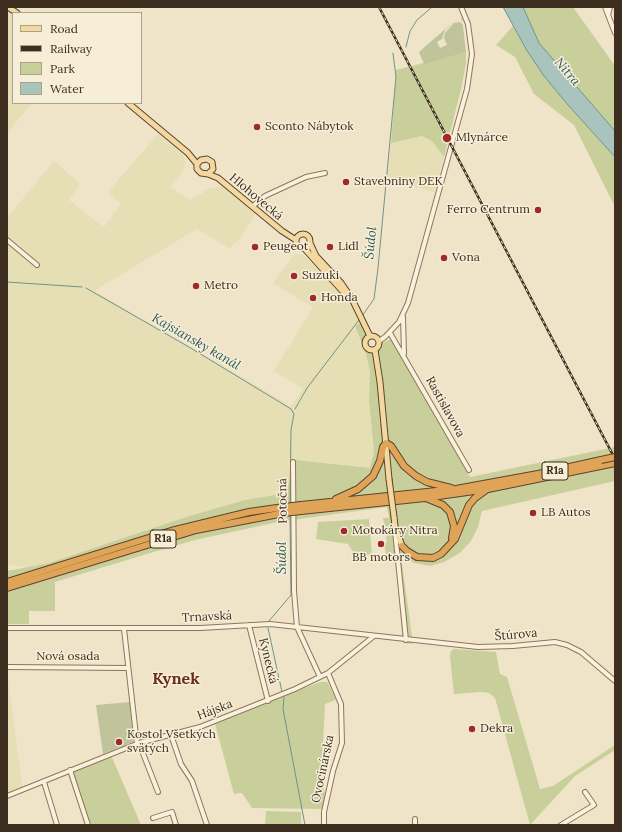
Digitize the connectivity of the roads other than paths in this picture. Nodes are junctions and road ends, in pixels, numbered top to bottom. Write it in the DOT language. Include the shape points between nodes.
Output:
graph roads {
  1 [pos="461,7"];
  2 [pos="605,7"];
  3 [pos="610,7"];
  4 [pos="608,15"];
  5 [pos="615,33"];
  6 [pos="129,104"];
  7 [pos="188,153"];
  8 [pos="202,159"];
  9 [pos="197,164"];
  10 [pos="213,169"];
  11 [pos="326,173"];
  12 [pos="208,174"];
  13 [pos="218,178"];
  14 [pos="253,206"];
  15 [pos="297,238"];
  16 [pos="7,240"];
  17 [pos="310,243"];
  18 [pos="304,248"];
  19 [pos="37,265"];
  20 [pos="360,314"];
  21 [pos="403,317"];
  22 [pos="390,333"];
  23 [pos="370,336"];
  24 [pos="382,339"];
  25 [pos="375,350"];
  26 [pos="404,354"];
  27 [pos="377,358"];
  28 [pos="386,443"];
  29 [pos="615,457"];
  30 [pos="293,462"];
  31 [pos="603,463"];
  32 [pos="615,463"];
  33 [pos="469,470"];
  34 [pos="456,489"];
  35 [pos="488,489"];
  36 [pos="424,498"];
  37 [pos="332,501"];
  38 [pos="301,508"];
  39 [pos="284,510"];
  40 [pos="400,548"];
  41 [pos="7,582"];
  42 [pos="7,588"];
  43 [pos="249,625"];
  44 [pos="297,627"];
  45 [pos="7,628"];
  46 [pos="124,629"];
  47 [pos="374,636"];
  48 [pos="406,640"];
  49 [pos="8,667"];
  50 [pos="128,668"];
  51 [pos="328,673"];
  52 [pos="320,677"];
  53 [pos="615,681"];
  54 [pos="268,701"];
  55 [pos="171,735"];
  56 [pos="138,744"];
  57 [pos="70,770"];
  58 [pos="44,782"];
  59 [pos="158,792"];
  60 [pos="585,792"];
  61 [pos="7,796"];
  62 [pos="153,818"];
  63 [pos="415,819"];
  64 [pos="57,825"];
  65 [pos="88,825"];
  66 [pos="176,825"];
  67 [pos="206,825"];
  68 [pos="324,825"];
  69 [pos="415,825"];
  70 [pos="561,825"];
  1 -- 21 [label="street" via="468,24 472,66"];
  2 -- 4 [label="street"];
  3 -- 4 [label="street"];
  4 -- 5 [label="street"];
  6 -- 7 [label="main road, Hlohovecká"];
  7 -- 8 [label="main road, Hlohovecká"];
  7 -- 9 [label="main road, Hlohovecká"];
  8 -- 9 [label="main road"];
  8 -- 10 [label="main road, Hlohovecká" via="211,161"];
  9 -- 12 [label="main road, Hlohovecká" via="199,172"];
  10 -- 12 [label="main road"];
  10 -- 13 [label="main road, Hlohovecká"];
  11 -- 14 [label="street" via="306,177 265,196"];
  12 -- 13 [label="main road, Hlohovecká"];
  13 -- 14 [label="main road, Hlohovecká"];
  14 -- 15 [label="main road, Hlohovecká" via="282,231"];
  15 -- 17 [label="main road" via="306,235"];
  15 -- 18 [label="main road" via="298,246"];
  16 -- 19 [label="street"];
  17 -- 18 [label="main road"];
  17 -- 20 [label="main road" via="316,256 331,271"];
  18 -- 20 [label="main road"];
  20 -- 23 [label="main road"];
  21 -- 22 [label="street"];
  21 -- 26 [label="street, Rastislavova"];
  22 -- 24 [label="street"];
  22 -- 26 [label="street, Rastislavova"];
  23 -- 24 [label="main road"];
  23 -- 25 [label="main road" via="366,340 366,346 370,350"];
  24 -- 25 [label="main road"];
  24 -- 27 [label="main road"];
  25 -- 27 [label="main road"];
  26 -- 33 [label="street, Rastislavova"];
  27 -- 28 [label="main road"];
  28 -- 34 [label="highway" via="391,446 404,466 416,476 433,484"];
  28 -- 37 [label="highway" via="376,471 369,480 358,489"];
  28 -- 40 [label="main road, bridge" via="395,526"];
  29 -- 31 [label="highway, R1a, bridge"];
  30 -- 44 [label="street, Potočná" via="294,591"];
  31 -- 32 [label="highway, R1a"];
  31 -- 34 [label="highway, R1a"];
  31 -- 35 [label="highway, R1a"];
  34 -- 37 [label="highway, R1a"];
  35 -- 36 [label="highway, R1a"];
  35 -- 40 [label="highway" via="469,505 455,539 441,554 427,558 417,557"];
  36 -- 38 [label="highway, R1a"];
  36 -- 40 [label="highway" via="443,505 450,512 454,526 452,537 445,548 432,555 418,555"];
  37 -- 38 [label="highway, R1a"];
  38 -- 39 [label="highway, R1a, bridge"];
  39 -- 41 [label="highway, R1a" via="242,514 171,531"];
  39 -- 42 [label="highway, R1a" via="196,530"];
  40 -- 48 [label="street"];
  43 -- 44 [label="street, Trnavská"];
  43 -- 46 [label="street, Trnavská"];
  43 -- 54 [label="street, Kynecká"];
  44 -- 47 [label="street, Trnavská"];
  44 -- 52 [label="street, Potočná"];
  45 -- 46 [label="street, Trnavská"];
  46 -- 50 [label="street"];
  47 -- 48 [label="street, Trnavská"];
  47 -- 51 [label="street, Hájska"];
  48 -- 53 [label="street, Štúrova" via="478,647 559,642 581,652"];
  49 -- 50 [label="street, Nová osada"];
  50 -- 56 [label="street"];
  51 -- 52 [label="street, Hájska"];
  51 -- 68 [label="street, Ovocinárska" via="341,704 342,743 333,771 324,812"];
  52 -- 54 [label="street, Hájska"];
  54 -- 55 [label="street, Hájska" via="200,727"];
  55 -- 56 [label="street, Hájska"];
  55 -- 67 [label="street" via="179,762 192,781"];
  56 -- 57 [label="street, Hájska"];
  56 -- 59 [label="street"];
  57 -- 58 [label="street, Hájska"];
  57 -- 65 [label="street"];
  58 -- 61 [label="street, Hájska"];
  58 -- 64 [label="street"];
  60 -- 70 [label="street" via="594,805"];
  62 -- 66 [label="street" via="172,812"];
  63 -- 69 [label="street"];
}
